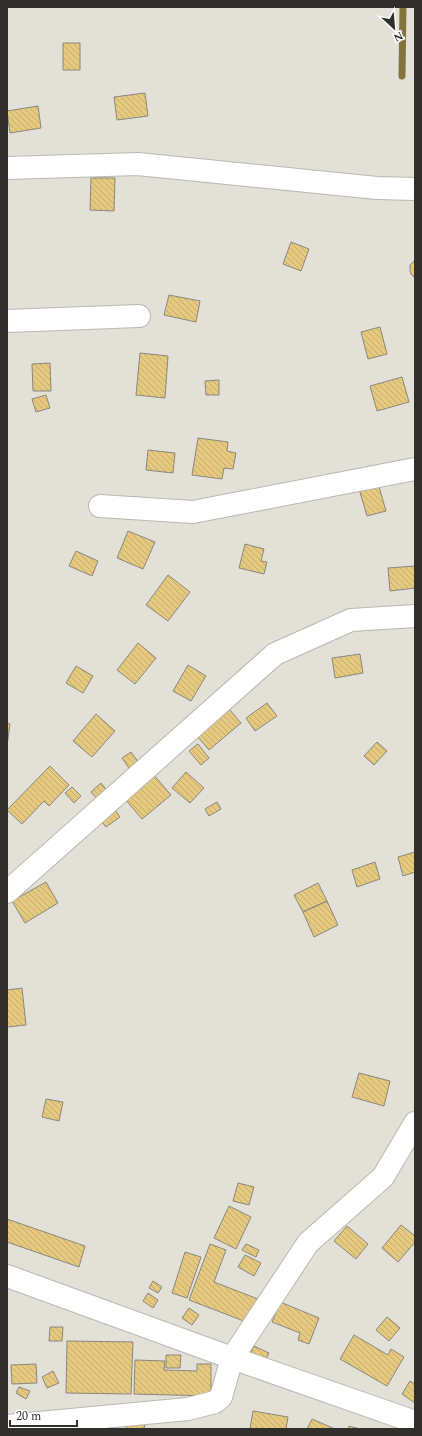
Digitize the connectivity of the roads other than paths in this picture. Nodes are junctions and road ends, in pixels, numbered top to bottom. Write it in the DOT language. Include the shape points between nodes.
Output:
graph roads {
  1 [pos="7,168"];
  2 [pos="415,188"];
  3 [pos="140,316"];
  4 [pos="7,321"];
  5 [pos="415,469"];
  6 [pos="100,506"];
  7 [pos="415,616"];
  8 [pos="7,892"];
  9 [pos="415,1123"];
  10 [pos="7,1276"];
  11 [pos="232,1358"];
  12 [pos="415,1422"];
  13 [pos="11,1426"];
  1 -- 2 [label="street" via="138,164 377,188"];
  3 -- 4 [label="street"];
  5 -- 6 [label="street" via="192,512"];
  7 -- 8 [label="street" via="351,620 275,654"];
  9 -- 11 [label="street" via="383,1177 308,1243"];
  10 -- 11 [label="street"];
  11 -- 12 [label="street"];
  11 -- 13 [label="street" via="221,1397 215,1402 188,1409"];
}
